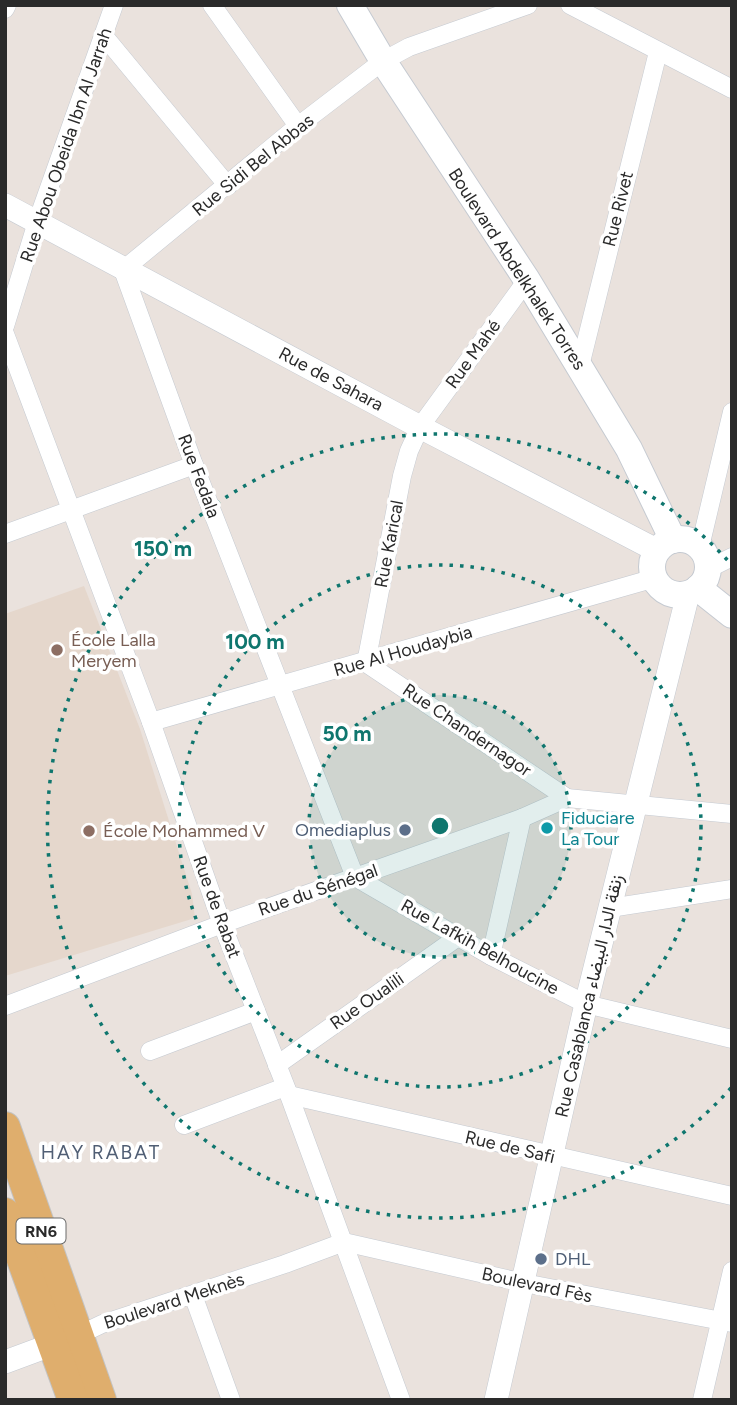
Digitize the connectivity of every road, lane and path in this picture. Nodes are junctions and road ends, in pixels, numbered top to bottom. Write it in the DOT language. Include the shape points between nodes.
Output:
graph roads {
  1 [pos="114,5"];
  2 [pos="212,5"];
  3 [pos="350,5"];
  4 [pos="528,5"];
  5 [pos="570,5"];
  6 [pos="104,36"];
  7 [pos="658,52"];
  8 [pos="383,61"];
  9 [pos="732,89"];
  10 [pos="298,126"];
  11 [pos="228,186"];
  12 [pos="5,205"];
  13 [pos="37,222"];
  14 [pos="123,270"];
  15 [pos="527,280"];
  16 [pos="5,326"];
  17 [pos="5,334"];
  18 [pos="580,366"];
  19 [pos="732,412"];
  20 [pos="420,427"];
  21 [pos="194,465"];
  22 [pos="70,510"];
  23 [pos="5,534"];
  24 [pos="665,545"];
  25 [pos="732,557"];
  26 [pos="699,574"];
  27 [pos="655,579"];
  28 [pos="732,615"];
  29 [pos="366,663"];
  30 [pos="279,686"];
  31 [pos="151,722"];
  32 [pos="567,798"];
  33 [pos="634,806"];
  34 [pos="732,814"];
  35 [pos="522,818"];
  36 [pos="355,877"];
  37 [pos="732,889"];
  38 [pos="610,908"];
  39 [pos="222,924"];
  40 [pos="458,937"];
  41 [pos="491,956"];
  42 [pos="586,1004"];
  43 [pos="5,1006"];
  44 [pos="256,1011"];
  45 [pos="732,1039"];
  46 [pos="150,1051"];
  47 [pos="277,1065"];
  48 [pos="287,1091"];
  49 [pos="184,1125"];
  50 [pos="5,1127"];
  51 [pos="552,1157"];
  52 [pos="732,1196"];
  53 [pos="5,1213"];
  54 [pos="344,1242"];
  55 [pos="732,1271"];
  56 [pos="524,1283"];
  57 [pos="193,1295"];
  58 [pos="723,1325"];
  59 [pos="64,1340"];
  60 [pos="732,1345"];
  61 [pos="5,1362"];
  62 [pos="73,1400"];
  63 [pos="101,1400"];
  64 [pos="231,1400"];
  65 [pos="401,1400"];
  66 [pos="496,1400"];
  67 [pos="702,1400"];
  1 -- 6 [label="street, Rue Abou Obeida Ibn Al Jarrah"];
  2 -- 10 [label="street"];
  3 -- 8 [label="main road, Boulevard Abdelkhalek Torres"];
  4 -- 8 [label="street, Rue Sidi Bel Abbas"];
  5 -- 7 [label="street"];
  6 -- 11 [label="street"];
  6 -- 13 [label="street, Rue Abou Obeida Ibn Al Jarrah"];
  7 -- 9 [label="street"];
  7 -- 18 [label="street, Rue Rivet"];
  8 -- 10 [label="street, Rue Sidi Bel Abbas"];
  8 -- 15 [label="main road, Boulevard Abdelkhalek Torres"];
  10 -- 11 [label="street, Rue Sidi Bel Abbas"];
  11 -- 14 [label="street, Rue Sidi Bel Abbas"];
  12 -- 13 [label="street, Rue de Sahara"];
  13 -- 14 [label="street, Rue de Sahara"];
  13 -- 16 [label="street, Rue Abou Obeida Ibn Al Jarrah"];
  14 -- 20 [label="street, Rue de Sahara"];
  14 -- 21 [label="street, Rue Fedala"];
  15 -- 18 [label="main road, Boulevard Abdelkhalek Torres"];
  15 -- 20 [label="street, Rue Mahé"];
  17 -- 22 [label="street, Rue de Rabat"];
  18 -- 24 [label="main road, Boulevard Abdelkhalek Torres" via="629,449"];
  19 -- 26 [label="street, Rue Casablanca زنقة الدار البيضاء"];
  20 -- 24 [label="street, Rue de Sahara"];
  20 -- 29 [label="street, Rue Karical" via="402,476"];
  21 -- 22 [label="street"];
  21 -- 30 [label="street, Rue Fedala"];
  22 -- 23 [label="street"];
  22 -- 31 [label="street, Rue de Rabat"];
  24 -- 26 [label="main road" via="687,540"];
  24 -- 27 [label="main road" via="653,561"];
  25 -- 26 [label="street"];
  26 -- 27 [label="main road" via="680,595 665,590"];
  26 -- 28 [label="main road"];
  26 -- 33 [label="street, Rue Casablanca زنقة الدار البيضاء"];
  27 -- 29 [label="street, Rue Al Houdaybia"];
  29 -- 30 [label="street, Rue Al Houdaybia"];
  29 -- 32 [label="street, Rue Chandernagor"];
  30 -- 31 [label="street, Rue Al Houdaybia"];
  30 -- 36 [label="street, Rue Fedala"];
  31 -- 39 [label="street, Rue de Rabat"];
  32 -- 33 [label="street"];
  32 -- 35 [label="street, Rue du Sénégal"];
  33 -- 34 [label="street"];
  33 -- 38 [label="street, Rue Casablanca زنقة الدار البيضاء"];
  35 -- 36 [label="street, Rue du Sénégal"];
  35 -- 41 [label="street"];
  36 -- 39 [label="street, Rue du Sénégal"];
  36 -- 40 [label="street, Rue Lafkih Belhoucine"];
  37 -- 38 [label="street"];
  38 -- 42 [label="street, Rue Casablanca زنقة الدار البيضاء"];
  39 -- 43 [label="street, Rue du Sénégal"];
  39 -- 44 [label="street, Rue de Rabat"];
  40 -- 41 [label="street, Rue Lafkih Belhoucine"];
  40 -- 47 [label="street, Rue Oualili"];
  41 -- 42 [label="street, Rue Lafkih Belhoucine"];
  42 -- 45 [label="street, Rue Lafkih Belhoucine"];
  42 -- 51 [label="street, Rue Casablanca زنقة الدار البيضاء"];
  44 -- 46 [label="street"];
  44 -- 47 [label="street, Rue de Rabat"];
  47 -- 48 [label="street, Rue de Rabat"];
  48 -- 49 [label="street"];
  48 -- 51 [label="street, Rue de Safi"];
  48 -- 54 [label="street, Rue de Rabat"];
  50 -- 59 [label="main road, RN6"];
  51 -- 52 [label="street, Rue de Safi"];
  51 -- 56 [label="street, Rue Casablanca زنقة الدار البيضاء"];
  53 -- 59 [label="main road, RN6"];
  54 -- 56 [label="street, Boulevard Fès"];
  54 -- 57 [label="street, Boulevard Meknès"];
  54 -- 65 [label="street, Rue de Rabat"];
  55 -- 58 [label="street"];
  56 -- 58 [label="street, Boulevard Fès"];
  56 -- 66 [label="street, Rue Casablanca زنقة الدار البيضاء"];
  57 -- 59 [label="street, Boulevard Meknès"];
  57 -- 64 [label="street"];
  58 -- 60 [label="street"];
  58 -- 67 [label="street"];
  59 -- 61 [label="street, Boulevard Meknès"];
  59 -- 62 [label="main road, RN6"];
  59 -- 63 [label="main road, RN6"];
}
